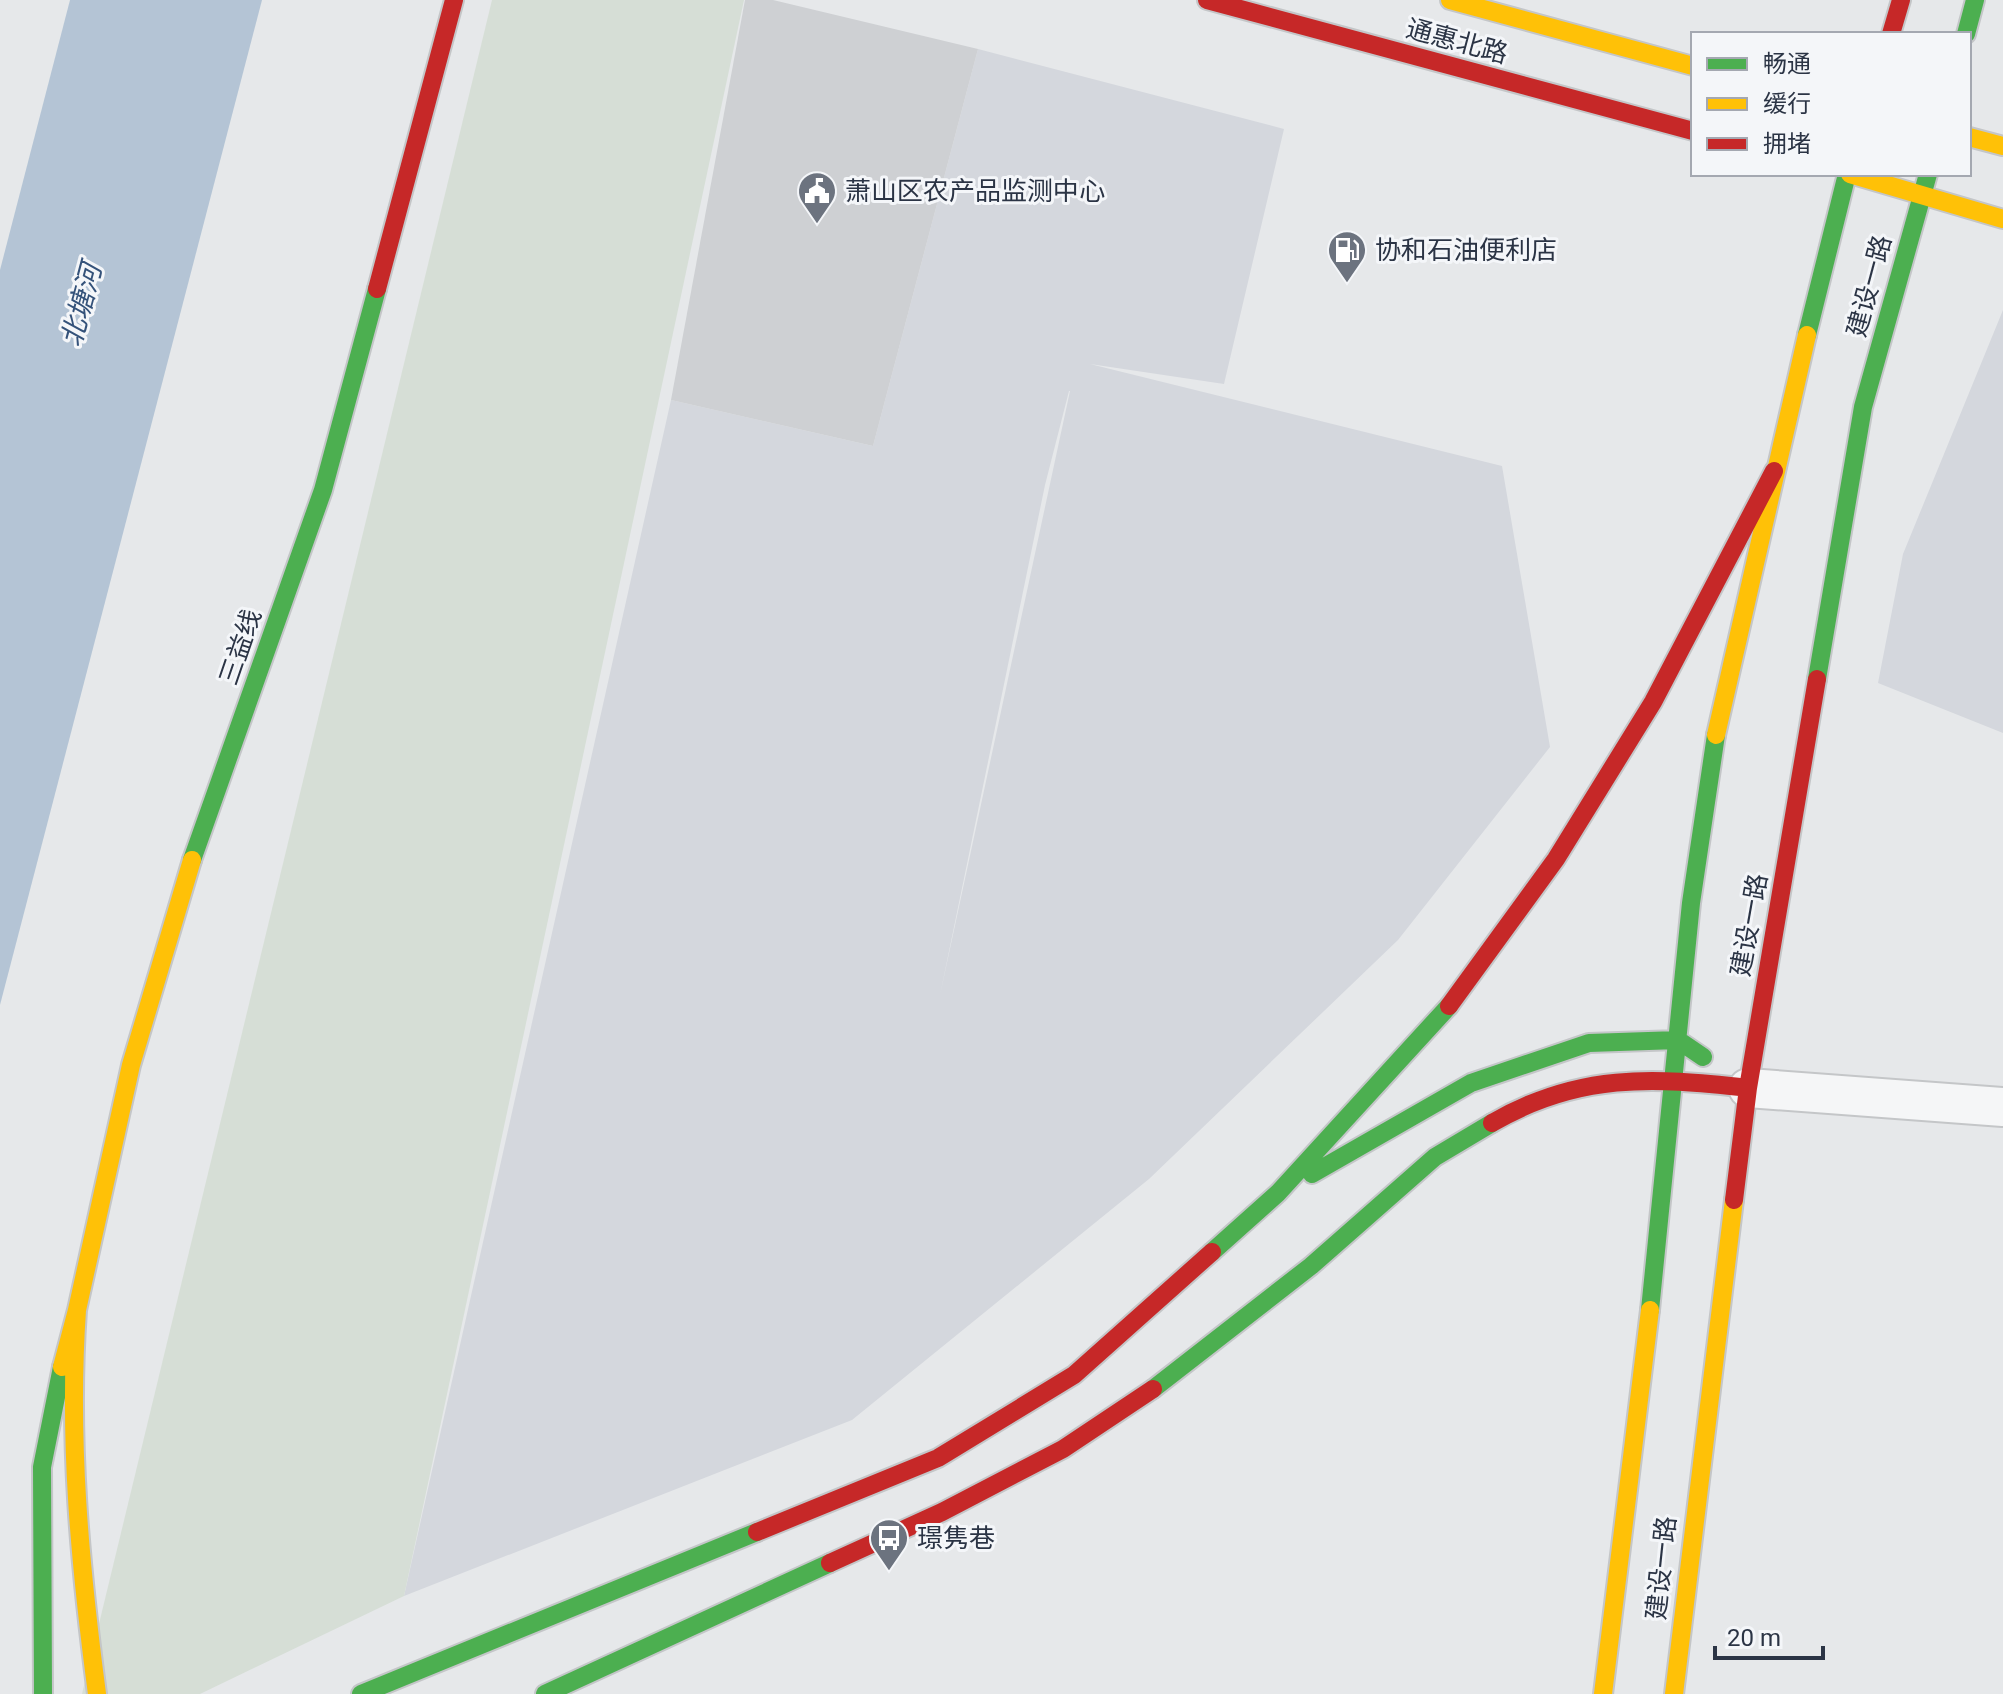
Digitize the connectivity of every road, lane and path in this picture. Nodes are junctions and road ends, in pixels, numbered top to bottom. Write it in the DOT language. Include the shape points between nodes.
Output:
graph roads {
  1 [pos="454,0"];
  2 [pos="1207,0"];
  3 [pos="1450,0"];
  4 [pos="1901,0"];
  5 [pos="1975,0"];
  6 [pos="1892,32"];
  7 [pos="1967,32"];
  8 [pos="1691,65"];
  9 [pos="1691,130"];
  10 [pos="1971,138"];
  11 [pos="2003,146"];
  12 [pos="1848,176"];
  13 [pos="1855,176"];
  14 [pos="1927,176"];
  15 [pos="1921,197"];
  16 [pos="2003,219"];
  17 [pos="1774,471"];
  18 [pos="1678,1040"];
  19 [pos="1674,1080"];
  20 [pos="1748,1088"];
  21 [pos="2003,1107"];
  22 [pos="1278,1193"];
  23 [pos="77,1310"];
  24 [pos="43,1694"];
  25 [pos="97,1694"];
  26 [pos="361,1694"];
  27 [pos="545,1694"];
  28 [pos="1603,1694"];
  29 [pos="1674,1694"];
  1 -- 23 [label="street, 三益线" via="323,490 192,860 131,1065"];
  2 -- 9 [label="street, 通惠北路"];
  3 -- 8 [label="street, 通惠北路"];
  4 -- 6 [label="street"];
  5 -- 7 [label="street"];
  10 -- 11 [label="street"];
  12 -- 17 [label="street, 建设一路"];
  13 -- 15 [label="street"];
  14 -- 15 [label="street, 建设一路"];
  15 -- 16 [label="street"];
  15 -- 20 [label="street, 建设一路" via="1863,407"];
  17 -- 18 [label="street, 建设一路" via="1713,747"];
  17 -- 22 [label="street" via="1653,702 1556,859 1463,990"];
  18 -- 19 [label="street, 建设一路"];
  18 -- 20 [label="street"];
  18 -- 22 [label="street" via="1589,1043 1471,1083"];
  19 -- 20 [label="street"];
  19 -- 27 [label="street" via="1598,1082 1525,1104 1435,1157 1311,1266 1171,1377 1063,1449 942,1512"];
  19 -- 28 [label="street, 建设一路"];
  20 -- 21 [label="street"];
  20 -- 29 [label="street, 建设一路"];
  22 -- 26 [label="street" via="1074,1375 938,1458"];
  23 -- 24 [label="street" via="43,1464"];
  23 -- 25 [label="street" via="72,1453"];
}
